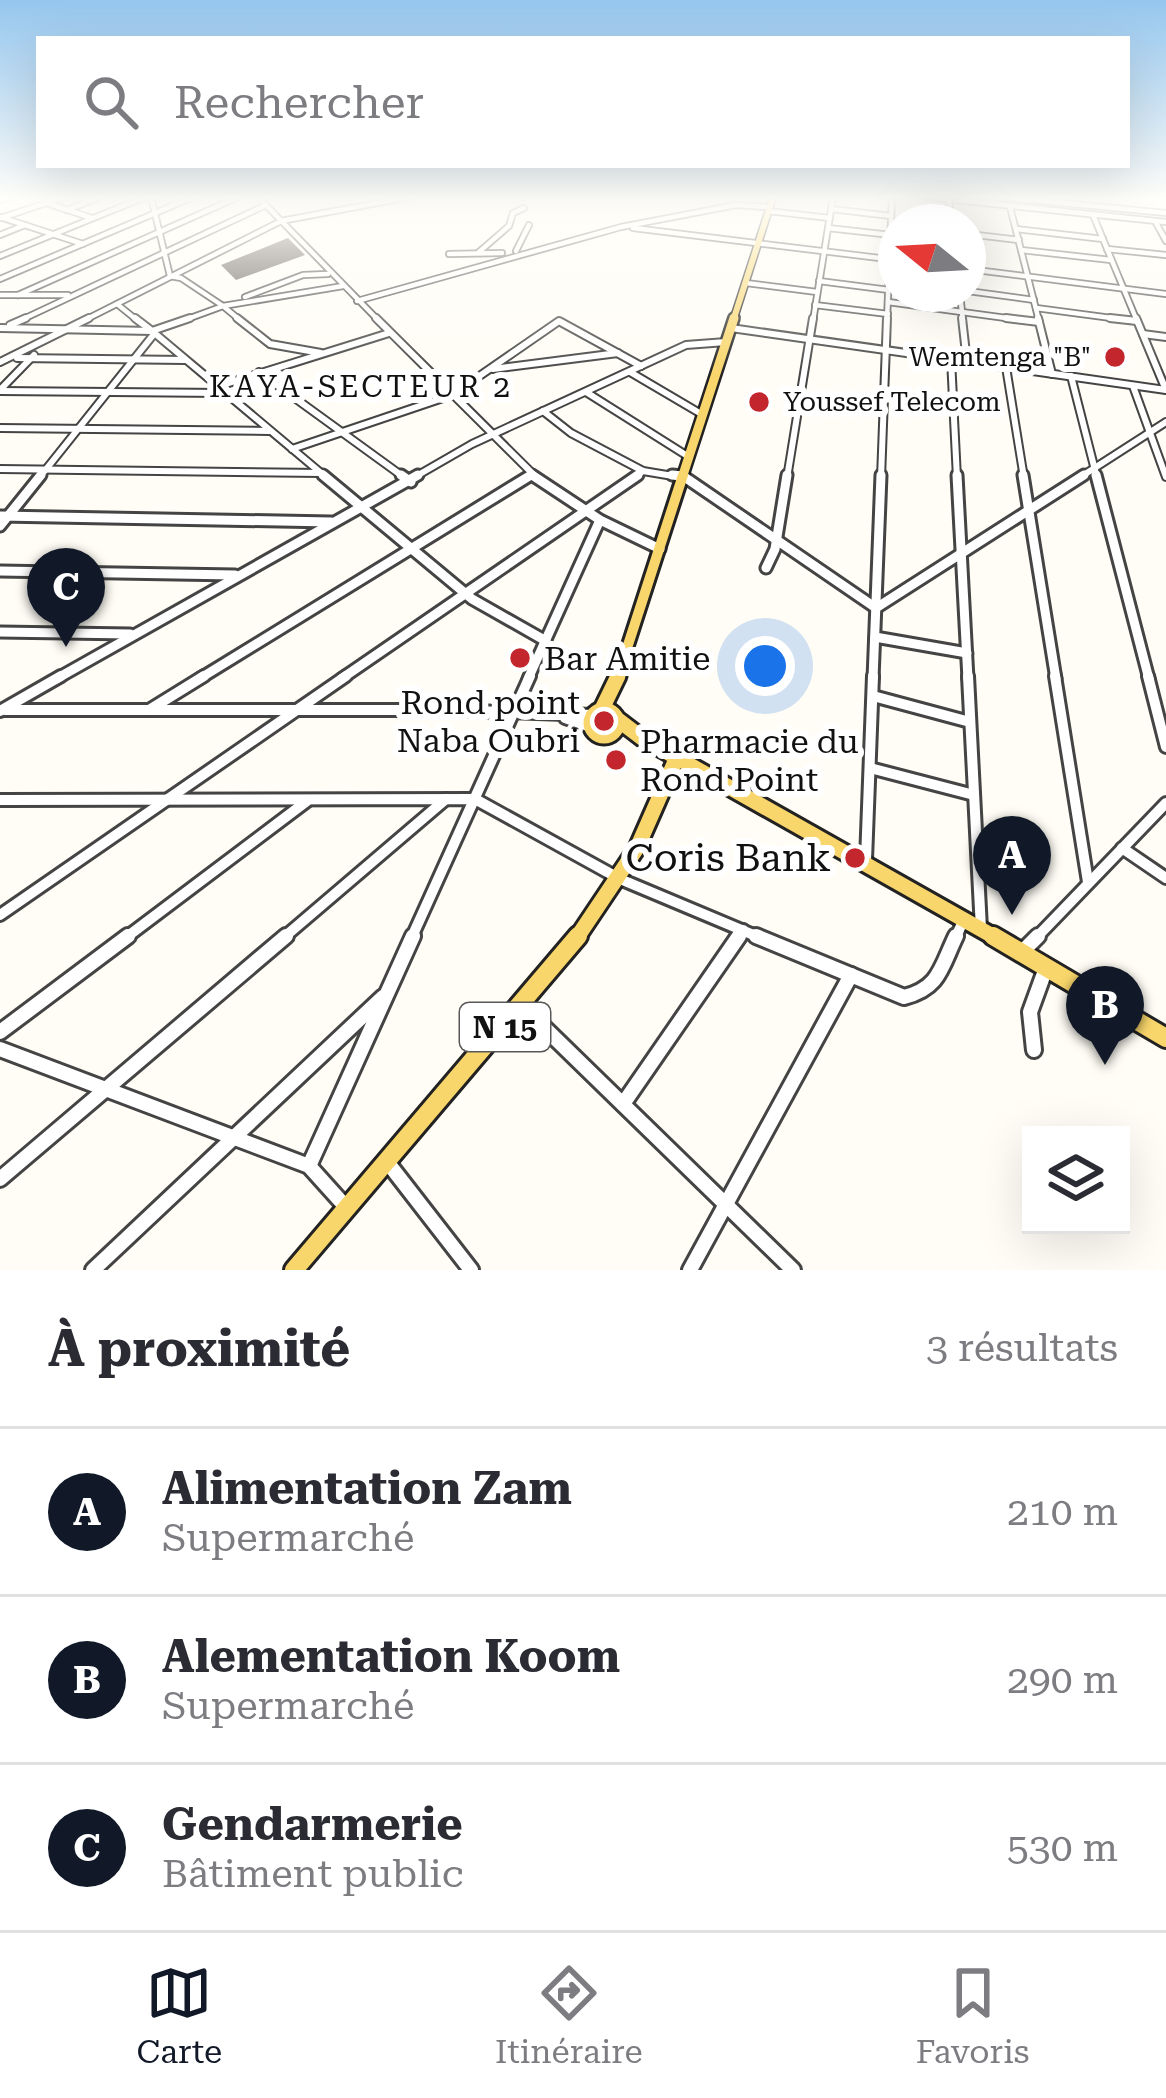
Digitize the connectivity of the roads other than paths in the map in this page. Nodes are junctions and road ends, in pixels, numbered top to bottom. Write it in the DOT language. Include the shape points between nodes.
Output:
graph roads {
  1 [pos="54,256"];
  2 [pos="105,256"];
  3 [pos="157,256"];
  4 [pos="165,256"];
  5 [pos="211,256"];
  6 [pos="314,256"];
  7 [pos="506,256"];
  8 [pos="754,256"];
  9 [pos="823,256"];
  10 [pos="1023,256"];
  11 [pos="1078,256"];
  12 [pos="1110,256"];
  13 [pos="1112,260"];
  14 [pos="986,271"];
  15 [pos="328,274"];
  16 [pos="170,277"];
  17 [pos="1028,277"];
  18 [pos="0,279"];
  19 [pos="819,281"];
  20 [pos="746,283"];
  21 [pos="343,286"];
  22 [pos="878,289"];
  23 [pos="1124,289"];
  24 [pos="818,292"];
  25 [pos="1166,294"];
  26 [pos="0,295"];
  27 [pos="18,295"];
  28 [pos="74,295"];
  29 [pos="986,296"];
  30 [pos="357,301"];
  31 [pos="117,304"];
  32 [pos="1035,304"];
  33 [pos="815,305"];
  34 [pos="224,306"];
  35 [pos="962,312"];
  36 [pos="969,312"];
  37 [pos="887,314"];
  38 [pos="1137,321"];
  39 [pos="1039,322"];
  40 [pos="2,328"];
  41 [pos="731,328"];
  42 [pos="63,331"];
  43 [pos="153,333"];
  44 [pos="389,333"];
  45 [pos="1143,334"];
  46 [pos="1166,337"];
  47 [pos="808,339"];
  48 [pos="726,342"];
  49 [pos="886,350"];
  50 [pos="321,353"];
  51 [pos="618,353"];
  52 [pos="32,358"];
  53 [pos="3,359"];
  54 [pos="133,359"];
  55 [pos="951,359"];
  56 [pos="185,360"];
  57 [pos="968,362"];
  58 [pos="641,366"];
  59 [pos="1006,368"];
  60 [pos="488,370"];
  61 [pos="630,371"];
  62 [pos="259,372"];
  63 [pos="1052,374"];
  64 [pos="1072,376"];
  65 [pos="1133,386"];
  66 [pos="0,390"];
  67 [pos="219,390"];
  68 [pos="1166,390"];
  69 [pos="586,392"];
  70 [pos="106,394"];
  71 [pos="452,395"];
  72 [pos="543,411"];
  73 [pos="703,416"];
  74 [pos="1166,422"];
  75 [pos="0,428"];
  76 [pos="77,429"];
  77 [pos="269,431"];
  78 [pos="341,432"];
  79 [pos="1150,433"];
  80 [pos="491,435"];
  81 [pos="292,449"];
  82 [pos="689,457"];
  83 [pos="1095,466"];
  84 [pos="0,469"];
  85 [pos="45,470"];
  86 [pos="643,471"];
  87 [pos="322,473"];
  88 [pos="532,474"];
  89 [pos="683,476"];
  90 [pos="1166,477"];
  91 [pos="411,482"];
  92 [pos="364,507"];
  93 [pos="1030,509"];
  94 [pos="586,511"];
  95 [pos="4,516"];
  96 [pos="601,520"];
  97 [pos="336,522"];
  98 [pos="0,526"];
  99 [pos="773,538"];
  100 [pos="415,548"];
  101 [pos="660,549"];
  102 [pos="962,553"];
  103 [pos="766,568"];
  104 [pos="0,571"];
  105 [pos="239,575"];
  106 [pos="466,594"];
  107 [pos="876,608"];
  108 [pos="0,632"];
  109 [pos="135,634"];
  110 [pos="875,637"];
  111 [pos="546,641"];
  112 [pos="967,653"];
  113 [pos="873,696"];
  114 [pos="1,710"];
  115 [pos="149,710"];
  116 [pos="296,710"];
  117 [pos="514,712"];
  118 [pos="605,720"];
  119 [pos="970,722"];
  120 [pos="1166,747"];
  121 [pos="677,757"];
  122 [pos="870,768"];
  123 [pos="974,795"];
  124 [pos="446,799"];
  125 [pos="475,799"];
  126 [pos="0,800"];
  127 [pos="166,800"];
  128 [pos="308,800"];
  129 [pos="1166,802"];
  130 [pos="1122,848"];
  131 [pos="866,860"];
  132 [pos="1166,878"];
  133 [pos="620,879"];
  134 [pos="1088,883"];
  135 [pos="0,915"];
  136 [pos="964,920"];
  137 [pos="981,929"];
  138 [pos="743,930"];
  139 [pos="1021,953"];
  140 [pos="1046,968"];
  141 [pos="851,975"];
  142 [pos="387,993"];
  143 [pos="523,1006"];
  144 [pos="0,1032"];
  145 [pos="1166,1038"];
  146 [pos="0,1048"];
  147 [pos="1034,1050"];
  148 [pos="108,1089"];
  149 [pos="623,1104"];
  150 [pos="232,1137"];
  151 [pos="388,1163"];
  152 [pos="309,1166"];
  153 [pos="0,1179"];
  154 [pos="727,1205"];
  155 [pos="346,1208"];
  156 [pos="93,1270"];
  157 [pos="294,1270"];
  158 [pos="471,1270"];
  159 [pos="690,1270"];
  160 [pos="794,1270"];
  1 -- 18 [label="street"];
  2 -- 27 [label="street"];
  3 -- 28 [label="street"];
  4 -- 16 [label="street"];
  5 -- 16 [label="street"];
  6 -- 21 [label="street"];
  7 -- 30 [label="street"];
  8 -- 20 [label="main road"];
  9 -- 19 [label="street"];
  10 -- 17 [label="street"];
  11 -- 13 [label="street"];
  12 -- 13 [label="street"];
  13 -- 23 [label="street"];
  14 -- 17 [label="street"];
  15 -- 34 [label="street" via="303,275"];
  16 -- 31 [label="street"];
  16 -- 34 [label="street"];
  17 -- 23 [label="street"];
  17 -- 32 [label="street"];
  19 -- 22 [label="street"];
  19 -- 24 [label="street"];
  20 -- 24 [label="street"];
  20 -- 41 [label="main road"];
  21 -- 30 [label="street"];
  21 -- 34 [label="street"];
  23 -- 25 [label="street"];
  23 -- 38 [label="street"];
  24 -- 33 [label="street"];
  26 -- 27 [label="street"];
  27 -- 28 [label="street"];
  28 -- 40 [label="street"];
  29 -- 32 [label="street"];
  30 -- 44 [label="street"];
  31 -- 42 [label="street"];
  31 -- 43 [label="street"];
  32 -- 38 [label="street"];
  32 -- 39 [label="street"];
  33 -- 37 [label="street"];
  33 -- 47 [label="street"];
  34 -- 43 [label="street"];
  34 -- 50 [label="street" via="270,344"];
  35 -- 57 [label="street"];
  36 -- 39 [label="street"];
  37 -- 49 [label="street"];
  38 -- 45 [label="street"];
  39 -- 63 [label="street"];
  40 -- 42 [label="street"];
  41 -- 47 [label="street"];
  41 -- 48 [label="main road"];
  42 -- 43 [label="street"];
  42 -- 52 [label="street"];
  42 -- 53 [label="street"];
  43 -- 54 [label="street"];
  43 -- 56 [label="street"];
  44 -- 50 [label="street"];
  44 -- 71 [label="street"];
  45 -- 46 [label="street"];
  45 -- 68 [label="street"];
  47 -- 49 [label="street"];
  47 -- 99 [label="street"];
  48 -- 58 [label="street" via="686,345"];
  48 -- 73 [label="main road"];
  49 -- 55 [label="street"];
  49 -- 107 [label="street"];
  50 -- 62 [label="street"];
  51 -- 58 [label="street"];
  51 -- 60 [label="street"];
  51 -- 60 [label="street" via="559,321"];
  52 -- 53 [label="street"];
  52 -- 54 [label="street"];
  52 -- 66 [label="street"];
  54 -- 56 [label="street"];
  54 -- 70 [label="street"];
  55 -- 57 [label="street"];
  55 -- 102 [label="street"];
  56 -- 67 [label="street"];
  57 -- 59 [label="street"];
  58 -- 61 [label="street"];
  59 -- 63 [label="street"];
  59 -- 93 [label="street"];
  60 -- 71 [label="street"];
  61 -- 69 [label="street"];
  61 -- 73 [label="street"];
  62 -- 67 [label="street"];
  62 -- 78 [label="street"];
  63 -- 64 [label="street"];
  64 -- 65 [label="street"];
  64 -- 83 [label="street"];
  65 -- 68 [label="street"];
  65 -- 79 [label="street"];
  66 -- 70 [label="street"];
  67 -- 70 [label="street"];
  67 -- 77 [label="street"];
  69 -- 72 [label="street"];
  69 -- 82 [label="street"];
  70 -- 76 [label="street"];
  71 -- 78 [label="street"];
  71 -- 80 [label="street"];
  72 -- 80 [label="street"];
  72 -- 86 [label="street"];
  73 -- 82 [label="main road"];
  74 -- 79 [label="street"];
  75 -- 76 [label="street"];
  76 -- 77 [label="street"];
  76 -- 85 [label="street"];
  77 -- 81 [label="street"];
  78 -- 81 [label="street"];
  78 -- 91 [label="street"];
  79 -- 83 [label="street"];
  79 -- 90 [label="street"];
  80 -- 88 [label="street"];
  80 -- 91 [label="street"];
  81 -- 87 [label="street"];
  82 -- 89 [label="main road"];
  83 -- 93 [label="street"];
  83 -- 120 [label="street"];
  84 -- 85 [label="street"];
  85 -- 87 [label="street"];
  85 -- 95 [label="street"];
  86 -- 89 [label="street"];
  86 -- 94 [label="street"];
  87 -- 92 [label="street"];
  88 -- 94 [label="street"];
  88 -- 100 [label="street"];
  89 -- 99 [label="street"];
  89 -- 101 [label="main road"];
  91 -- 92 [label="street"];
  92 -- 97 [label="street"];
  92 -- 100 [label="street"];
  93 -- 102 [label="street"];
  93 -- 134 [label="street"];
  94 -- 96 [label="street"];
  94 -- 106 [label="street"];
  95 -- 97 [label="street"];
  95 -- 98 [label="street"];
  96 -- 101 [label="street"];
  96 -- 111 [label="street"];
  97 -- 105 [label="street"];
  99 -- 103 [label="street"];
  99 -- 107 [label="street"];
  100 -- 106 [label="street"];
  100 -- 115 [label="street"];
  101 -- 118 [label="main road"];
  102 -- 107 [label="street"];
  102 -- 112 [label="street"];
  104 -- 105 [label="street"];
  105 -- 109 [label="street"];
  106 -- 111 [label="street"];
  106 -- 116 [label="street"];
  107 -- 110 [label="street"];
  108 -- 109 [label="street"];
  109 -- 114 [label="street"];
  110 -- 112 [label="street"];
  110 -- 113 [label="street"];
  111 -- 117 [label="street"];
  112 -- 119 [label="street"];
  113 -- 119 [label="street"];
  113 -- 122 [label="street"];
  114 -- 115 [label="street"];
  115 -- 116 [label="street"];
  116 -- 117 [label="street"];
  116 -- 127 [label="street"];
  117 -- 118 [label="street"];
  117 -- 125 [label="street"];
  118 -- 121 [label="main road"];
  119 -- 123 [label="street"];
  121 -- 131 [label="main road"];
  121 -- 133 [label="main road, N 15"];
  122 -- 123 [label="street"];
  122 -- 131 [label="street"];
  123 -- 137 [label="street"];
  124 -- 125 [label="street"];
  124 -- 128 [label="street"];
  124 -- 148 [label="street"];
  125 -- 133 [label="street"];
  125 -- 142 [label="street"];
  126 -- 127 [label="street"];
  127 -- 128 [label="street"];
  127 -- 135 [label="street"];
  128 -- 144 [label="street"];
  129 -- 130 [label="street"];
  130 -- 132 [label="street"];
  130 -- 134 [label="street"];
  131 -- 136 [label="main road"];
  133 -- 138 [label="street"];
  133 -- 143 [label="main road, N 15"];
  134 -- 139 [label="street"];
  136 -- 137 [label="main road"];
  136 -- 141 [label="street" via="927,992 904,997"];
  137 -- 139 [label="main road"];
  138 -- 141 [label="street"];
  138 -- 149 [label="street"];
  139 -- 140 [label="main road"];
  140 -- 145 [label="main road"];
  140 -- 147 [label="street" via="1030,1012"];
  141 -- 154 [label="street"];
  142 -- 150 [label="street"];
  142 -- 152 [label="street"];
  143 -- 149 [label="street"];
  143 -- 151 [label="main road, N 15"];
  146 -- 148 [label="street"];
  148 -- 150 [label="street"];
  148 -- 153 [label="street"];
  149 -- 154 [label="street"];
  150 -- 152 [label="street"];
  150 -- 156 [label="street"];
  151 -- 155 [label="main road, N 15"];
  151 -- 158 [label="street"];
  152 -- 155 [label="street"];
  154 -- 159 [label="street"];
  154 -- 160 [label="street"];
  155 -- 157 [label="main road, N 15"];
}
